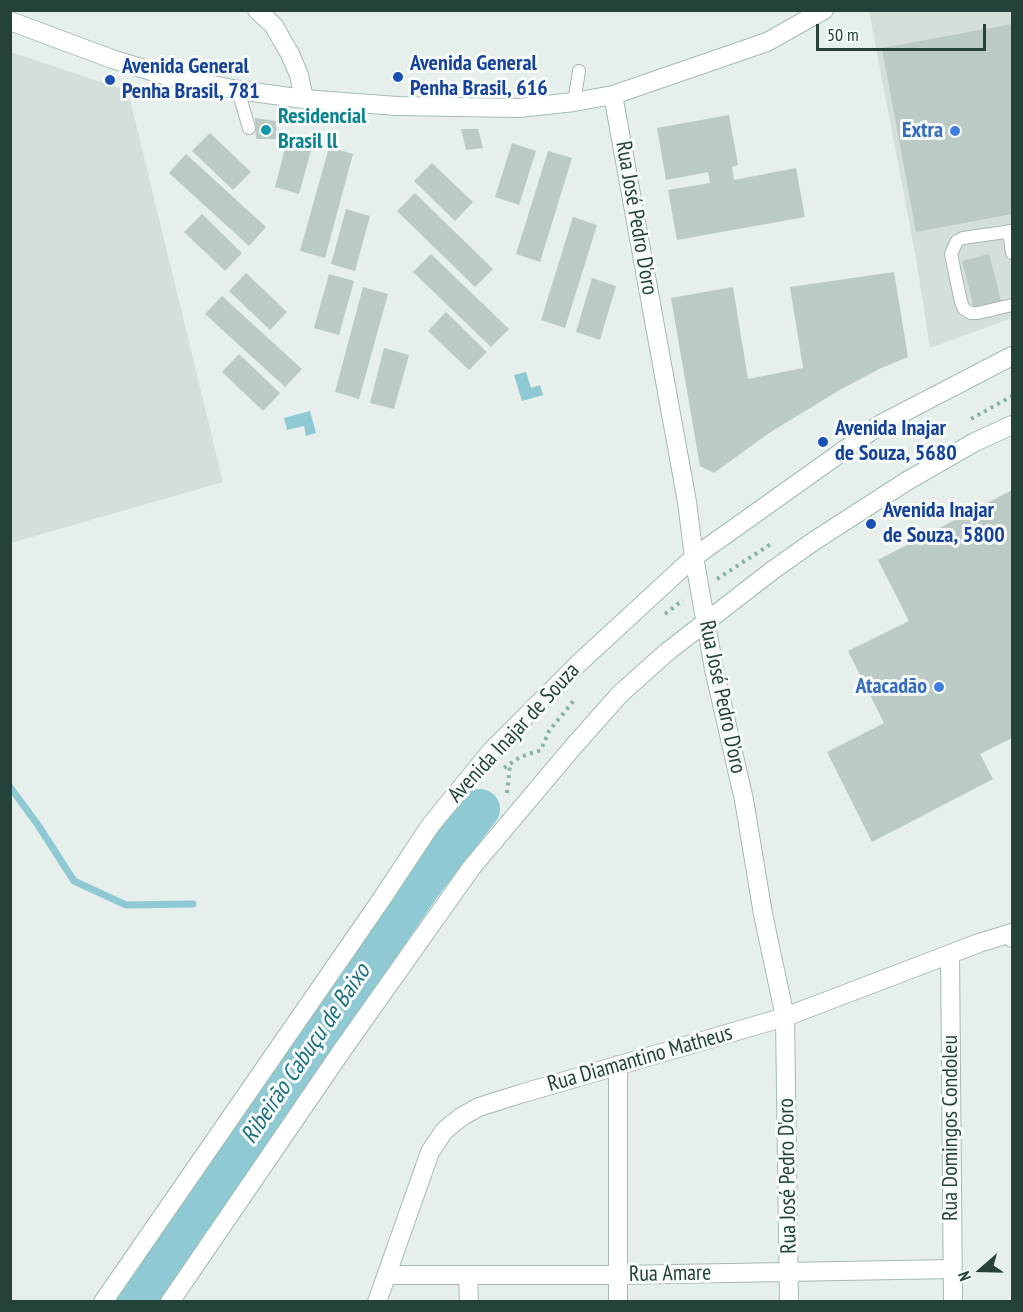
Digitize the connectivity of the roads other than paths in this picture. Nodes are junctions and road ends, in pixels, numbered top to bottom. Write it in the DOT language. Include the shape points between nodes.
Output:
graph roads {
  1 [pos="257,10"];
  2 [pos="824,10"];
  3 [pos="10,21"];
  4 [pos="579,71"];
  5 [pos="238,90"];
  6 [pos="613,95"];
  7 [pos="304,99"];
  8 [pos="574,102"];
  9 [pos="249,128"];
  10 [pos="1011,231"];
  11 [pos="1012,253"];
  12 [pos="1012,305"];
  13 [pos="1012,356"];
  14 [pos="1012,425"];
  15 [pos="694,557"];
  16 [pos="706,623"];
  17 [pos="1011,935"];
  18 [pos="950,954"];
  19 [pos="785,1017"];
  20 [pos="618,1065"];
  21 [pos="952,1269"];
  22 [pos="789,1271"];
  23 [pos="388,1275"];
  24 [pos="468,1275"];
  25 [pos="618,1275"];
  26 [pos="103,1302"];
  27 [pos="170,1302"];
  28 [pos="377,1302"];
  29 [pos="469,1302"];
  30 [pos="618,1302"];
  31 [pos="789,1302"];
  32 [pos="952,1302"];
  1 -- 7 [label="street" via="274,26 290,54"];
  2 -- 6 [label="street" via="767,42"];
  3 -- 5 [label="street" via="167,76"];
  4 -- 8 [label="lane"];
  5 -- 7 [label="street"];
  5 -- 9 [label="lane"];
  6 -- 8 [label="street"];
  6 -- 15 [label="street, Rua José Pedro D'oro"];
  7 -- 8 [label="street" via="397,106 519,108"];
  10 -- 11 [label="lane"];
  10 -- 12 [label="lane" via="963,238 951,254 964,309 978,313"];
  13 -- 15 [label="street, Avenida Inajar de Souza" via="881,424"];
  14 -- 16 [label="street" via="907,481 782,564"];
  15 -- 16 [label="street, Rua José Pedro D'oro"];
  15 -- 26 [label="street, Avenida Inajar de Souza" via="579,663 458,790"];
  16 -- 19 [label="street, Rua José Pedro D'oro"];
  16 -- 27 [label="street" via="620,694 472,867"];
  17 -- 18 [label="street, Rua Diamantino Matheus"];
  18 -- 19 [label="street, Rua Diamantino Matheus"];
  18 -- 21 [label="street, Rua Domingos Condoleu"];
  19 -- 20 [label="street, Rua Diamantino Matheus"];
  19 -- 22 [label="street, Rua José Pedro D'oro"];
  20 -- 23 [label="street, Rua Diamantino Matheus" via="479,1107 444,1131 430,1152"];
  20 -- 25 [label="street"];
  21 -- 22 [label="street, Rua Amare"];
  21 -- 32 [label="street, Rua Domingos Condoleu"];
  22 -- 25 [label="street, Rua Amare"];
  22 -- 31 [label="street, Rua José Pedro D'oro"];
  23 -- 24 [label="street, Rua Amare"];
  23 -- 28 [label="street, Rua Diamantino Matheus"];
  24 -- 25 [label="street, Rua Amare"];
  24 -- 29 [label="street"];
  25 -- 30 [label="street"];
}
